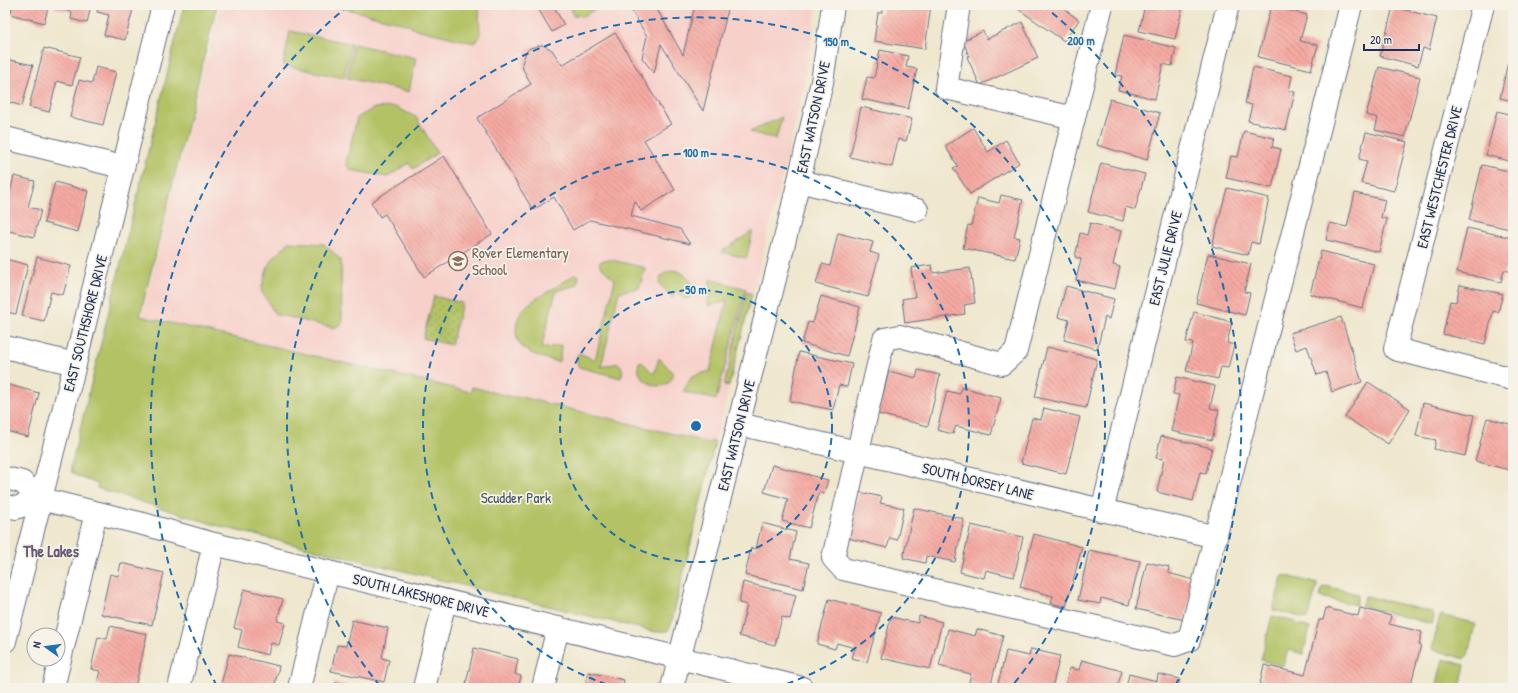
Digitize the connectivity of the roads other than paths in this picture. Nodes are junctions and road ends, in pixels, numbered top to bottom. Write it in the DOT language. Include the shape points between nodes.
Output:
graph roads {
  1 [pos="163,5"];
  2 [pos="833,5"];
  3 [pos="959,5"];
  4 [pos="1102,5"];
  5 [pos="1228,5"];
  6 [pos="1351,5"];
  7 [pos="1483,5"];
  8 [pos="1074,118"];
  9 [pos="5,138"];
  10 [pos="122,167"];
  11 [pos="799,181"];
  12 [pos="918,210"];
  13 [pos="5,347"];
  14 [pos="75,364"];
  15 [pos="1513,379"];
  16 [pos="739,424"];
  17 [pos="857,452"];
  18 [pos="5,478"];
  19 [pos="41,499"];
  20 [pos="5,506"];
  21 [pos="1102,511"];
  22 [pos="96,513"];
  23 [pos="1216,537"];
  24 [pos="214,544"];
  25 [pos="328,572"];
  26 [pos="445,601"];
  27 [pos="558,628"];
  28 [pos="6,631"];
  29 [pos="679,658"];
  30 [pos="54,688"];
  31 [pos="179,688"];
  32 [pos="299,688"];
  33 [pos="424,688"];
  34 [pos="543,688"];
  35 [pos="672,688"];
  36 [pos="802,688"];
  1 -- 10 [label="street, EAST SOUTHSHORE DRIVE"];
  2 -- 11 [label="street, EAST WATSON DRIVE" via="822,82"];
  3 -- 8 [label="street" via="946,88"];
  4 -- 8 [label="street"];
  5 -- 21 [label="street, EAST JULIE DRIVE"];
  6 -- 23 [label="street"];
  7 -- 15 [label="street, EAST WESTCHESTER DRIVE" via="1395,349"];
  8 -- 17 [label="street" via="1016,351 1002,364 900,336 884,338"];
  9 -- 10 [label="street"];
  10 -- 14 [label="street, EAST SOUTHSHORE DRIVE"];
  11 -- 12 [label="street, EAST WATSON DRIVE"];
  11 -- 16 [label="street, EAST WATSON DRIVE"];
  13 -- 14 [label="street"];
  14 -- 19 [label="street, EAST SOUTHSHORE DRIVE"];
  16 -- 17 [label="street, SOUTH DORSEY LANE"];
  16 -- 29 [label="street, EAST WATSON DRIVE"];
  17 -- 21 [label="street, SOUTH DORSEY LANE"];
  17 -- 23 [label="street" via="833,558 843,570 1175,645 1189,640"];
  18 -- 19 [label="street, SOUTH LAKESHORE DRIVE" via="22,482"];
  19 -- 20 [label="street" via="16,508"];
  19 -- 22 [label="street, SOUTH LAKESHORE DRIVE"];
  19 -- 28 [label="street, EAST SOUTHSHORE DRIVE"];
  21 -- 23 [label="street, SOUTH DORSEY LANE"];
  22 -- 24 [label="street, SOUTH LAKESHORE DRIVE"];
  22 -- 30 [label="street"];
  24 -- 25 [label="street, SOUTH LAKESHORE DRIVE"];
  24 -- 31 [label="street"];
  25 -- 26 [label="street, SOUTH LAKESHORE DRIVE"];
  25 -- 32 [label="street"];
  26 -- 27 [label="street, SOUTH LAKESHORE DRIVE"];
  26 -- 33 [label="street"];
  27 -- 29 [label="street, SOUTH LAKESHORE DRIVE"];
  27 -- 34 [label="street"];
  29 -- 35 [label="street, EAST WATSON DRIVE"];
  29 -- 36 [label="street, SOUTH LAKESHORE DRIVE"];
}
